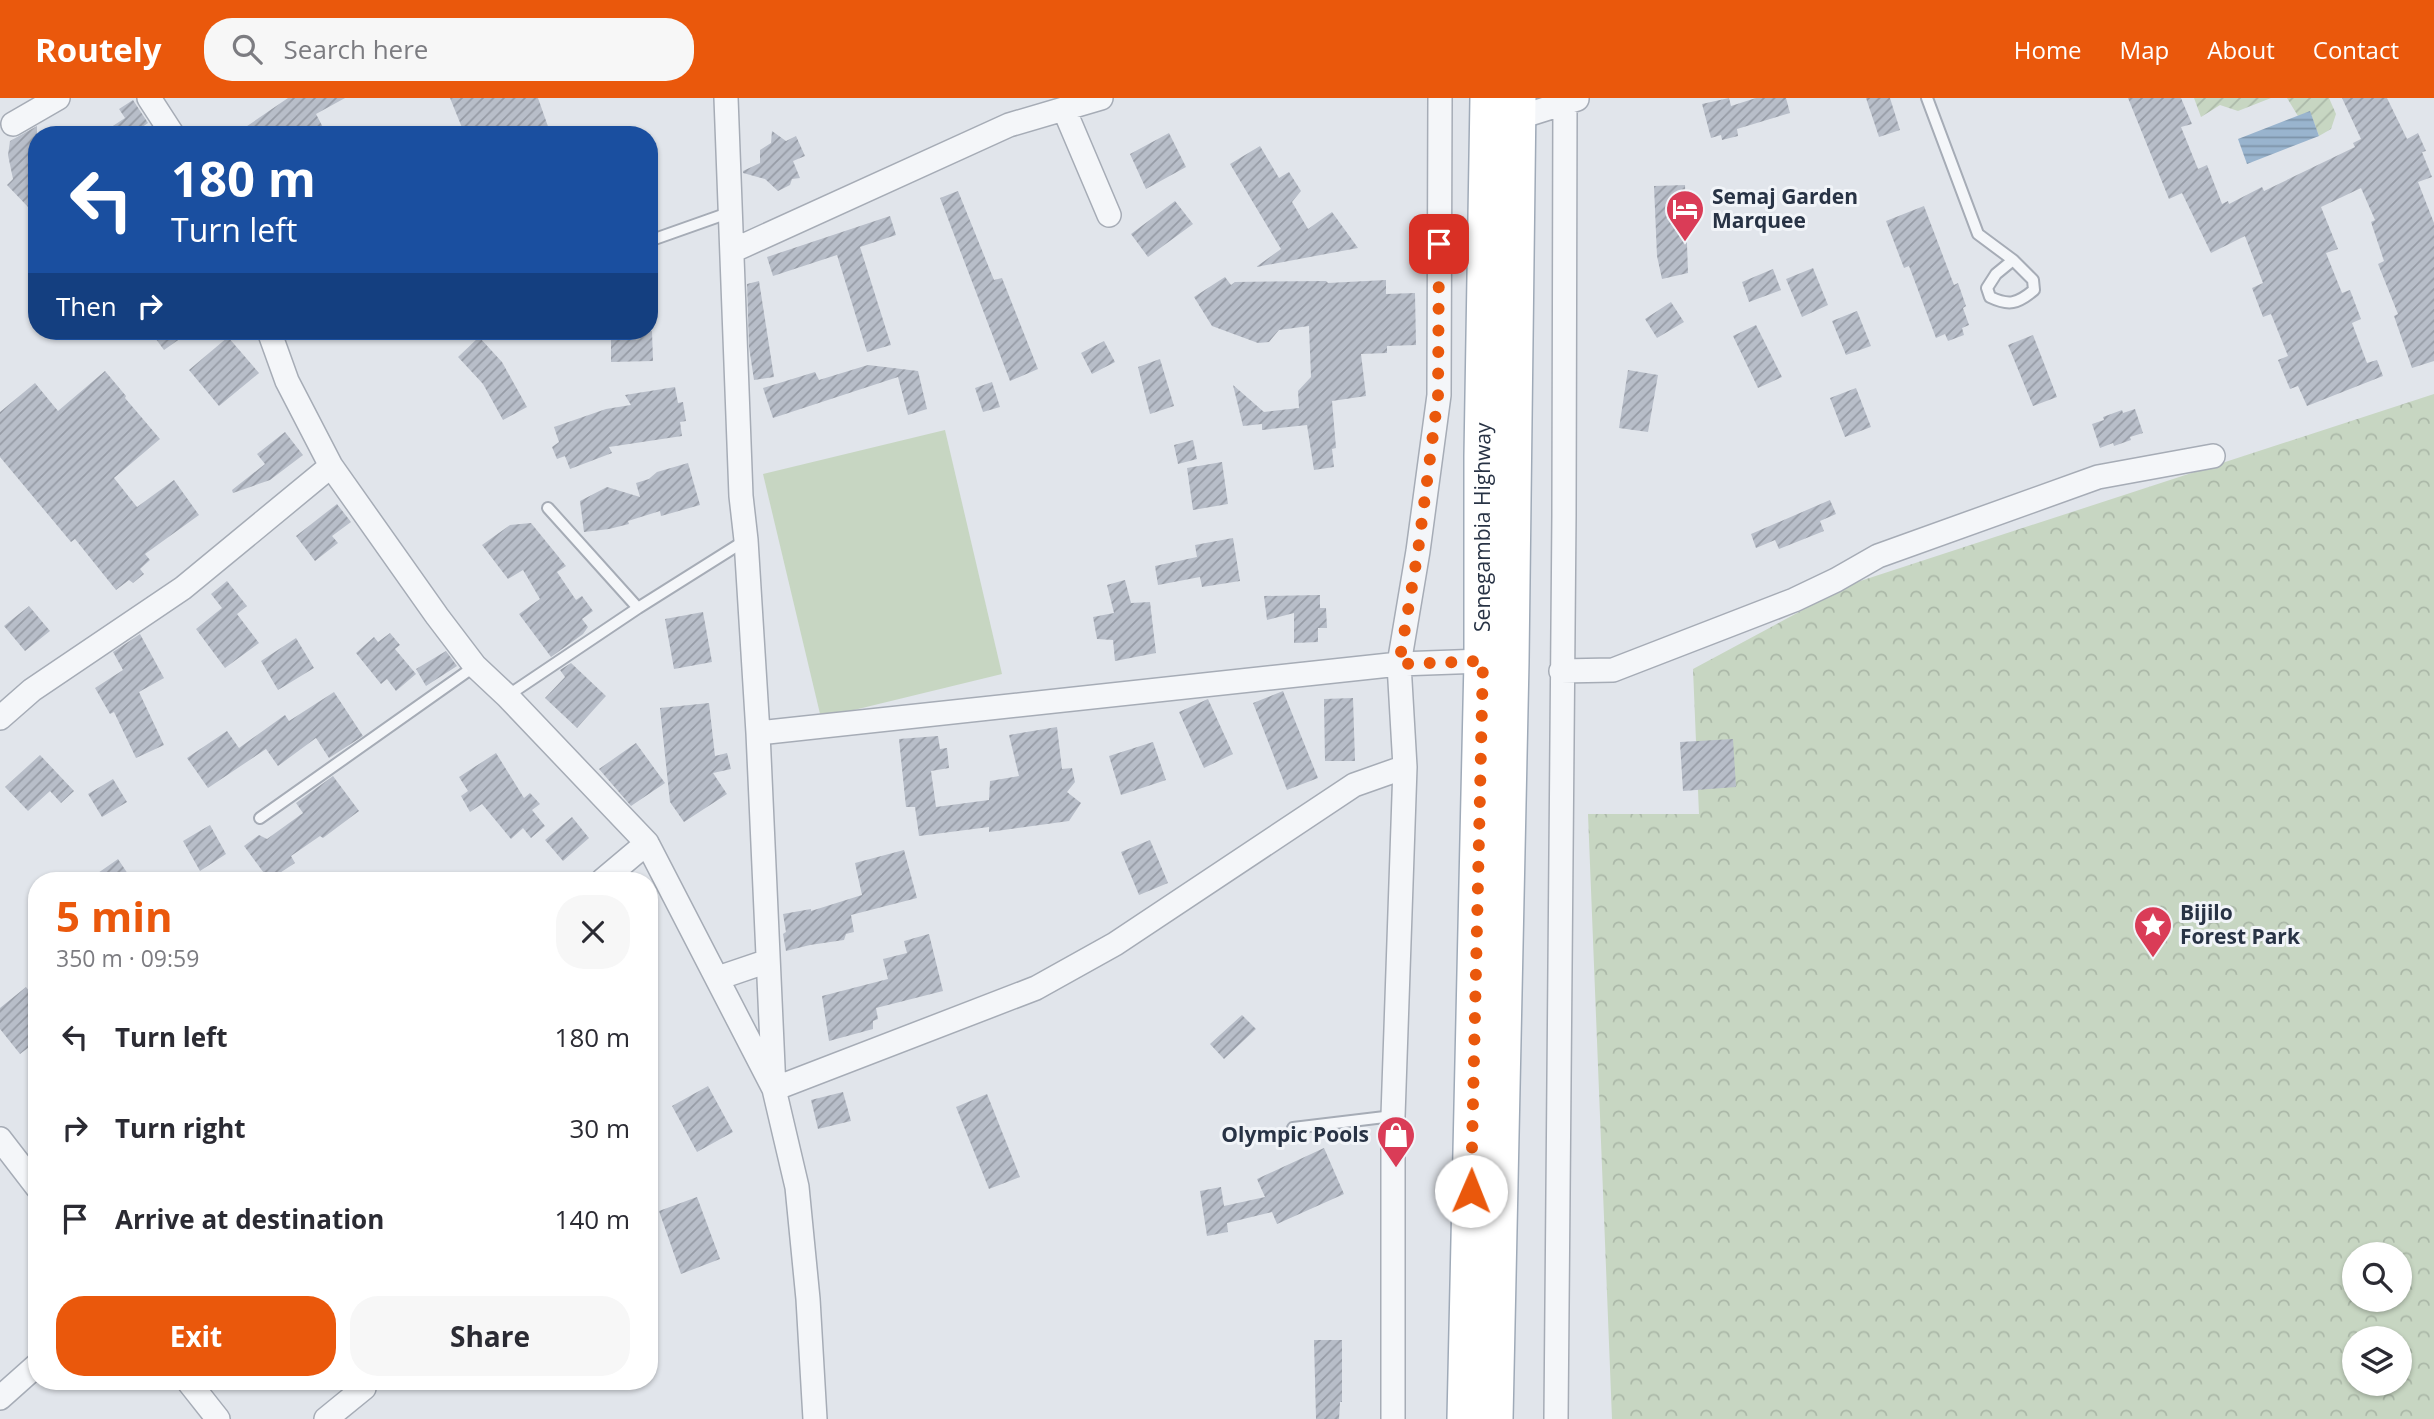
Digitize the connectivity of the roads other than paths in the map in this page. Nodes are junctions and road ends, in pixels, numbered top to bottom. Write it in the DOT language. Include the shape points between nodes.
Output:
graph roads {
  1 [pos="58,98"];
  2 [pos="149,98"];
  3 [pos="726,98"];
  4 [pos="1101,98"];
  5 [pos="1440,98"];
  6 [pos="1927,98"];
  7 [pos="1570,100"];
  8 [pos="1508,105"];
  9 [pos="1064,109"];
  10 [pos="13,124"];
  11 [pos="167,126"];
  12 [pos="730,212"];
  13 [pos="1109,215"];
  14 [pos="658,239"];
  15 [pos="732,251"];
  16 [pos="2013,260"];
  17 [pos="272,340"];
  18 [pos="2213,456"];
  19 [pos="331,466"];
  20 [pos="548,508"];
  21 [pos="746,540"];
  22 [pos="638,608"];
  23 [pos="1483,661"];
  24 [pos="1399,664"];
  25 [pos="475,666"];
  26 [pos="1561,671"];
  27 [pos="507,696"];
  28 [pos="0,718"];
  29 [pos="758,733"];
  30 [pos="1405,768"];
  31 [pos="260,818"];
  32 [pos="647,843"];
  33 [pos="613,872"];
  34 [pos="768,961"];
  35 [pos="718,978"];
  36 [pos="774,1089"];
  37 [pos="1393,1116"];
  38 [pos="1293,1128"];
  39 [pos="0,1139"];
  40 [pos="28,1175"];
  41 [pos="28,1373"];
  42 [pos="195,1390"];
  43 [pos="362,1390"];
  44 [pos="0,1398"];
  45 [pos="218,1419"];
  46 [pos="326,1419"];
  47 [pos="815,1419"];
  48 [pos="1392,1419"];
  49 [pos="1466,1419"];
  50 [pos="1494,1419"];
  51 [pos="1556,1419"];
  1 -- 10 [label="street"];
  2 -- 11 [label="street"];
  3 -- 12 [label="street"];
  4 -- 9 [label="street"];
  5 -- 24 [label="street" via="1438,396"];
  6 -- 16 [label="lane" via="1978,234"];
  7 -- 8 [label="street"];
  7 -- 26 [label="street"];
  8 -- 23 [label="main road, Senegambia Highway" via="1483,456"];
  8 -- 50 [label="main road, Senegambia Highway" via="1510,661"];
  9 -- 13 [label="street"];
  9 -- 15 [label="street" via="1009,125"];
  12 -- 14 [label="lane"];
  12 -- 15 [label="street"];
  15 -- 21 [label="street"];
  16 -- 16 [label="lane" via="2033,280 2034,290 2022,300 2005,304 1990,297 1987,288"];
  17 -- 19 [label="street" via="287,382"];
  18 -- 26 [label="street" via="2098,477 1878,556 1794,600 1613,670"];
  19 -- 25 [label="street"];
  19 -- 28 [label="street" via="183,588 32,690"];
  20 -- 22 [label="lane"];
  21 -- 22 [label="lane"];
  21 -- 29 [label="street"];
  22 -- 27 [label="lane"];
  23 -- 24 [label="street"];
  23 -- 49 [label="main road, Senegambia Highway"];
  24 -- 29 [label="street"];
  24 -- 30 [label="street"];
  25 -- 27 [label="street"];
  25 -- 31 [label="lane"];
  26 -- 51 [label="street"];
  27 -- 32 [label="street"];
  29 -- 34 [label="street"];
  30 -- 36 [label="street" via="1354,785 1115,944 1036,988"];
  30 -- 37 [label="street"];
  32 -- 33 [label="street"];
  32 -- 35 [label="street"];
  34 -- 35 [label="street"];
  34 -- 36 [label="street"];
  35 -- 36 [label="street"];
  36 -- 47 [label="street" via="797,1187"];
  37 -- 38 [label="lane"];
  37 -- 48 [label="street"];
  39 -- 40 [label="street"];
  41 -- 44 [label="street"];
  42 -- 45 [label="street"];
  43 -- 46 [label="street"];
}
